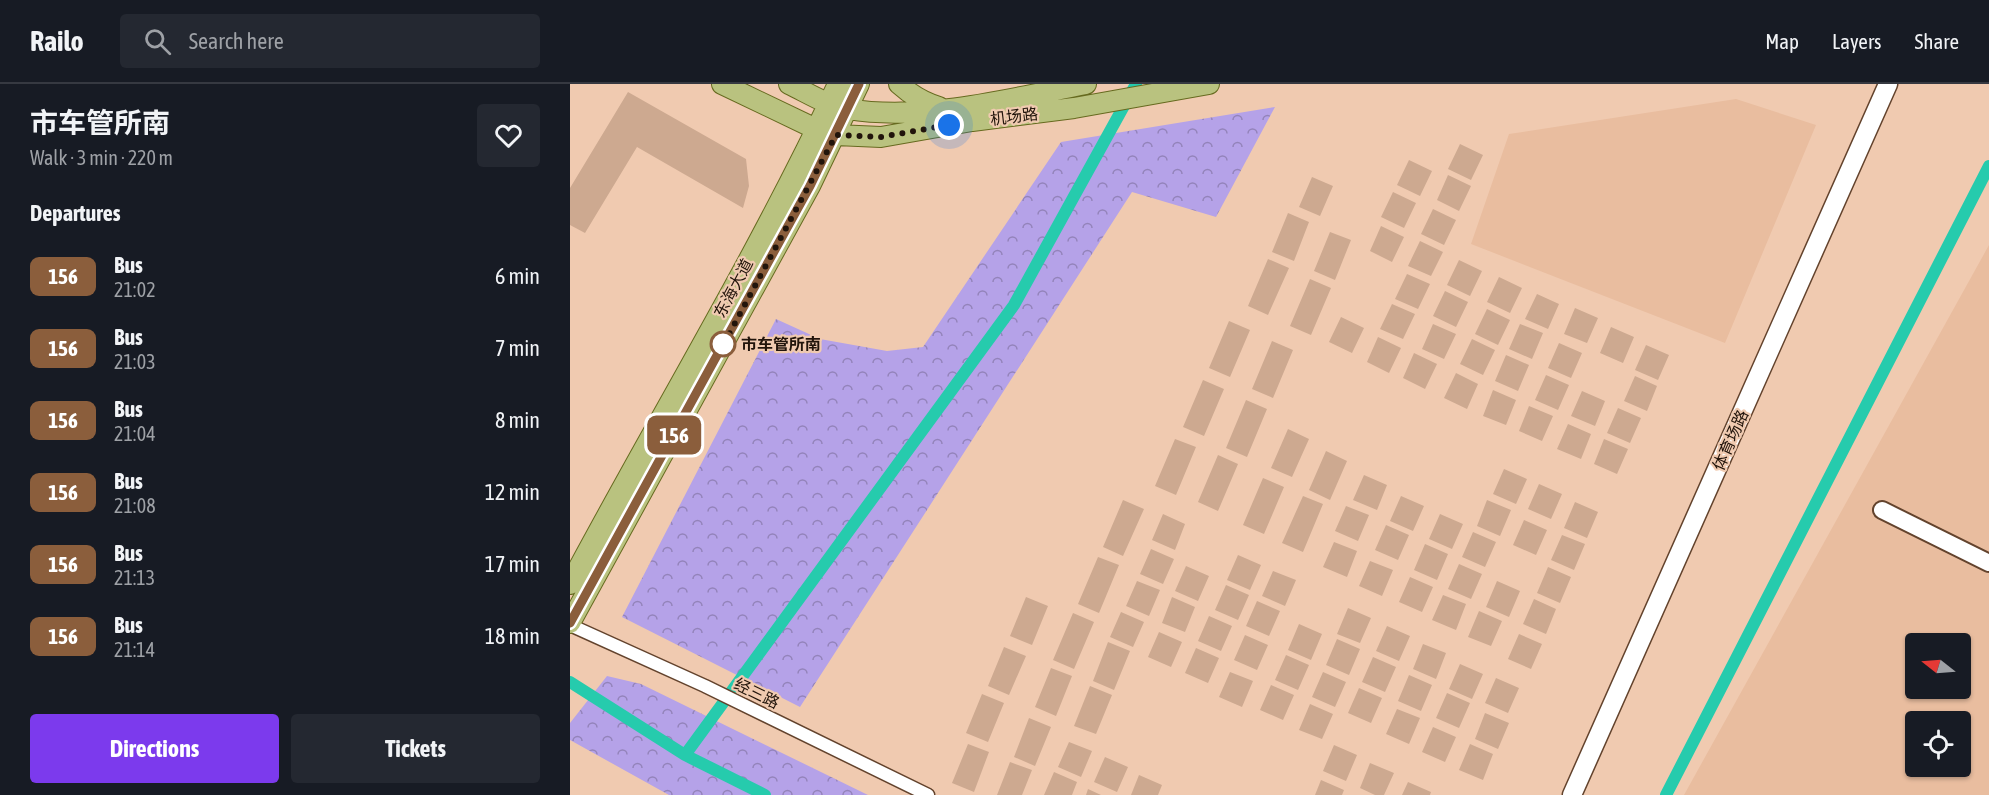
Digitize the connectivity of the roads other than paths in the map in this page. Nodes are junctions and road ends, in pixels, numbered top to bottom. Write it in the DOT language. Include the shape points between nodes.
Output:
graph roads {
  1 [pos="722,84"];
  2 [pos="789,84"];
  3 [pos="838,84"];
  4 [pos="860,84"];
  5 [pos="899,84"];
  6 [pos="1888,84"];
  7 [pos="1083,85"];
  8 [pos="1205,85"];
  9 [pos="838,106"];
  10 [pos="944,108"];
  11 [pos="827,133"];
  12 [pos="1882,510"];
  13 [pos="1989,562"];
  14 [pos="570,584"];
  15 [pos="570,624"];
  16 [pos="928,795"];
  17 [pos="1572,795"];
  1 -- 11 [label="main road, 机场路"];
  2 -- 9 [label="main road, 机场路"];
  3 -- 9 [label="main road, 东海大道"];
  4 -- 9 [label="main road, 东海大道"];
  5 -- 10 [label="main road" via="926,103"];
  6 -- 17 [label="main road, 体育场路"];
  7 -- 10 [label="main road, 机场路"];
  8 -- 11 [label="main road, 机场路" via="881,137"];
  9 -- 10 [label="main road, 机场路" via="895,113"];
  9 -- 11 [label="main road, 东海大道"];
  11 -- 14 [label="main road, 东海大道"];
  11 -- 15 [label="main road, 东海大道"];
  12 -- 13 [label="street"];
  15 -- 16 [label="street, 经三路"];
}
